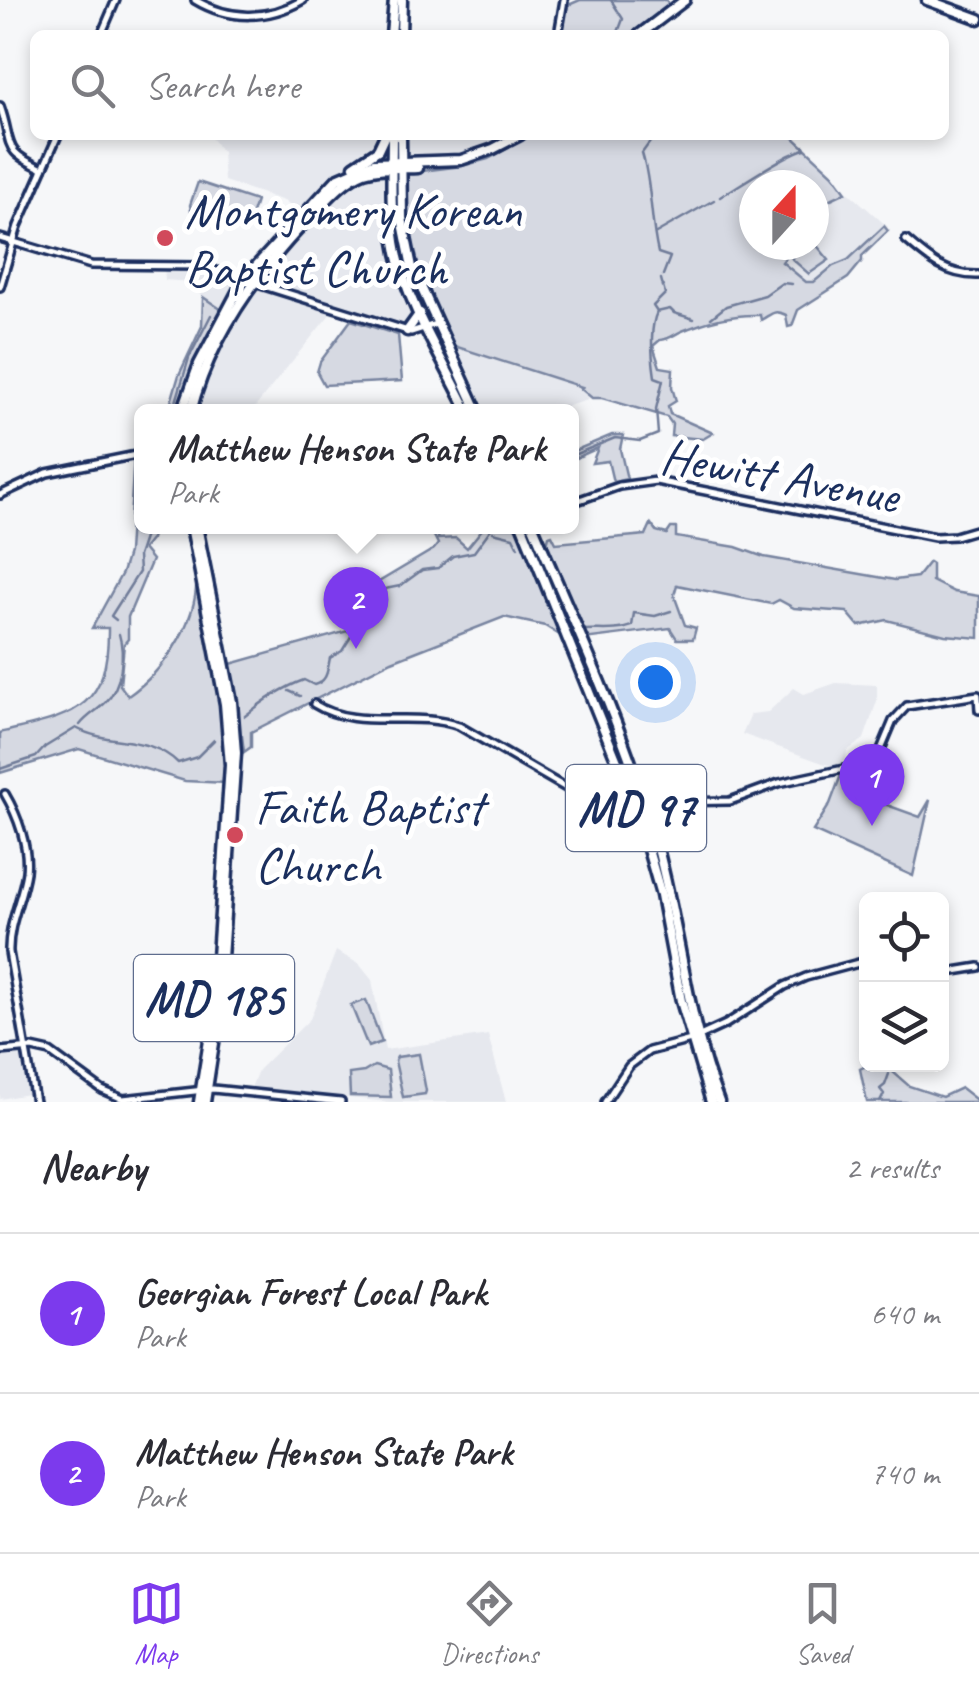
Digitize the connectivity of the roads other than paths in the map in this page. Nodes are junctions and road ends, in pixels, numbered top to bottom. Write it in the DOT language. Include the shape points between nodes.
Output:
graph roads {
  1 [pos="116,0"];
  2 [pos="195,0"];
  3 [pos="303,0"];
  4 [pos="394,0"];
  5 [pos="402,0"];
  6 [pos="564,0"];
  7 [pos="685,0"];
  8 [pos="927,0"];
  9 [pos="979,19"];
  10 [pos="103,30"];
  11 [pos="391,30"];
  12 [pos="401,30"];
  13 [pos="559,30"];
  14 [pos="646,30"];
  15 [pos="0,106"];
  16 [pos="56,140"];
  17 [pos="385,140"];
  18 [pos="390,140"];
  19 [pos="400,140"];
  20 [pos="512,140"];
  21 [pos="397,166"];
  22 [pos="43,169"];
  23 [pos="337,178"];
  24 [pos="0,238"];
  25 [pos="906,240"];
  26 [pos="13,242"];
  27 [pos="979,274"];
  28 [pos="248,280"];
  29 [pos="0,287"];
  30 [pos="420,313"];
  31 [pos="431,327"];
  32 [pos="407,330"];
  33 [pos="462,390"];
  34 [pos="185,404"];
  35 [pos="193,404"];
  36 [pos="466,404"];
  37 [pos="472,404"];
  38 [pos="134,455"];
  39 [pos="0,495"];
  40 [pos="579,499"];
  41 [pos="979,529"];
  42 [pos="196,534"];
  43 [pos="525,534"];
  44 [pos="536,534"];
  45 [pos="978,695"];
  46 [pos="314,704"];
  47 [pos="979,710"];
  48 [pos="6,794"];
  49 [pos="642,809"];
  50 [pos="8,940"];
  51 [pos="0,943"];
  52 [pos="859,962"];
  53 [pos="979,967"];
  54 [pos="949,972"];
  55 [pos="693,1038"];
  56 [pos="25,1048"];
  57 [pos="0,1050"];
  58 [pos="205,1089"];
  59 [pos="34,1102"];
  60 [pos="202,1102"];
  61 [pos="341,1102"];
  62 [pos="605,1102"];
  63 [pos="715,1102"];
  1 -- 10 [label="street"];
  2 -- 3 [label="street" via="223,13 255,16"];
  4 -- 11 [label="main road"];
  5 -- 12 [label="main road"];
  6 -- 13 [label="street"];
  7 -- 14 [label="main road"];
  8 -- 9 [label="main road"];
  15 -- 22 [label="street" via="12,150"];
  16 -- 22 [label="street"];
  17 -- 23 [label="main road"];
  18 -- 21 [label="main road"];
  19 -- 21 [label="main road"];
  20 -- 21 [label="main road" via="461,160"];
  21 -- 23 [label="main road" via="370,164"];
  21 -- 28 [label="main road" via="347,182"];
  21 -- 30 [label="main road" via="392,212 398,258"];
  21 -- 31 [label="main road" via="407,244"];
  22 -- 26 [label="street"];
  23 -- 28 [label="main road"];
  24 -- 26 [label="street"];
  25 -- 27 [label="street" via="937,266"];
  26 -- 28 [label="street" via="91,266 186,264"];
  26 -- 29 [label="street"];
  28 -- 32 [label="street"];
  28 -- 34 [label="main road" via="198,367"];
  28 -- 35 [label="main road"];
  30 -- 31 [label="main road"];
  30 -- 32 [label="main road"];
  31 -- 32 [label="street"];
  31 -- 33 [label="main road"];
  31 -- 33 [label="main road"];
  33 -- 36 [label="main road"];
  33 -- 37 [label="main road"];
  38 -- 39 [label="street" via="47,473"];
  40 -- 41 [label="street, Hewitt Avenue" via="656,482 936,537"];
  42 -- 58 [label="main road, MD 185" via="228,703 230,748"];
  43 -- 49 [label="main road, MD 97"];
  44 -- 49 [label="main road, MD 97"];
  45 -- 47 [label="street"];
  45 -- 49 [label="street" via="908,706 880,752 862,765 779,782 730,802"];
  46 -- 49 [label="street" via="350,719 444,721 604,810"];
  48 -- 50 [label="street" via="27,869"];
  49 -- 55 [label="main road, MD 97"];
  50 -- 51 [label="street"];
  50 -- 56 [label="street"];
  52 -- 55 [label="street" via="787,985"];
  53 -- 54 [label="street"];
  55 -- 62 [label="street" via="636,1060"];
  55 -- 63 [label="main road, MD 97"];
  56 -- 57 [label="street"];
  56 -- 58 [label="street" via="50,1052 123,1100"];
  56 -- 59 [label="street"];
  58 -- 60 [label="main road, MD 185"];
  58 -- 61 [label="street"];
}
